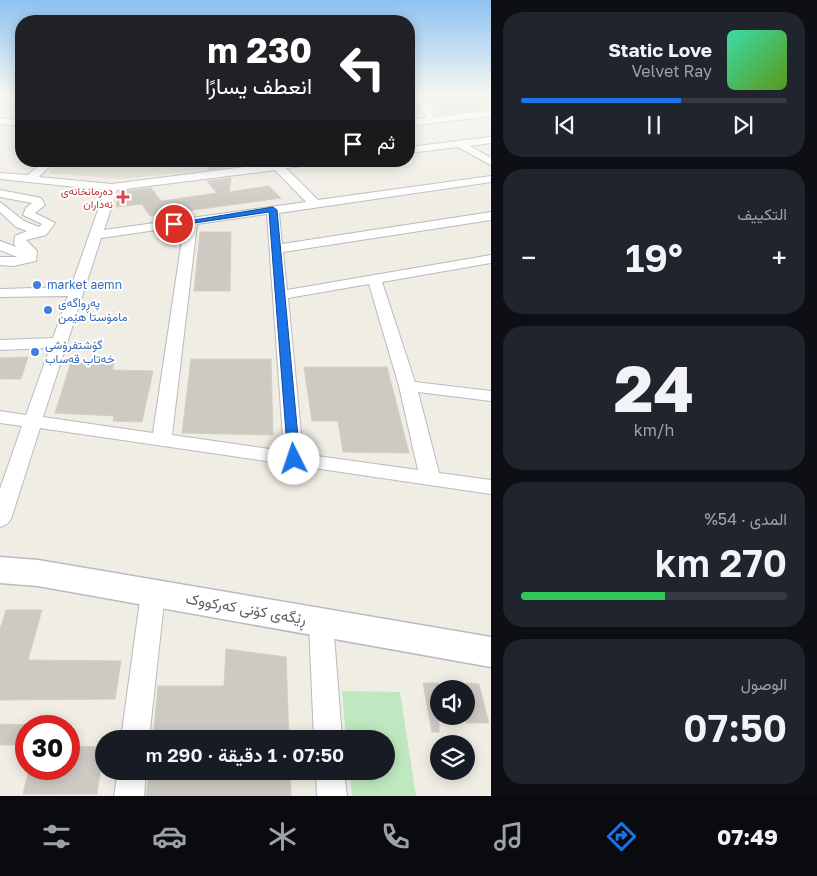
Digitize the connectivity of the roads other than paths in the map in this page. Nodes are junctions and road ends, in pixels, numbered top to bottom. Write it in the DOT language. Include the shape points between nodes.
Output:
graph roads {
  1 [pos="491,140"];
  2 [pos="460,144"];
  3 [pos="415,149"];
  4 [pos="491,162"];
  5 [pos="43,167"];
  6 [pos="270,167"];
  7 [pos="279,167"];
  8 [pos="0,176"];
  9 [pos="30,179"];
  10 [pos="491,179"];
  11 [pos="112,187"];
  12 [pos="0,193"];
  13 [pos="316,204"];
  14 [pos="0,206"];
  15 [pos="273,210"];
  16 [pos="489,218"];
  17 [pos="191,221"];
  18 [pos="39,231"];
  19 [pos="95,235"];
  20 [pos="54,236"];
  21 [pos="0,245"];
  22 [pos="277,249"];
  23 [pos="32,258"];
  24 [pos="491,259"];
  25 [pos="0,261"];
  26 [pos="374,279"];
  27 [pos="77,291"];
  28 [pos="0,293"];
  29 [pos="281,295"];
  30 [pos="59,343"];
  31 [pos="0,345"];
  32 [pos="408,386"];
  33 [pos="491,396"];
  34 [pos="0,417"];
  35 [pos="33,420"];
  36 [pos="162,438"];
  37 [pos="294,459"];
  38 [pos="430,478"];
  39 [pos="491,487"];
  40 [pos="0,519"];
  41 [pos="0,570"];
  42 [pos="153,593"];
  43 [pos="321,622"];
  44 [pos="491,652"];
  45 [pos="136,730"];
  46 [pos="327,730"];
  47 [pos="131,780"];
  48 [pos="331,780"];
  49 [pos="128,796"];
  50 [pos="332,796"];
  1 -- 2 [label="street"];
  2 -- 3 [label="street"];
  2 -- 4 [label="street"];
  5 -- 9 [label="street"];
  6 -- 11 [label="street"];
  7 -- 13 [label="street"];
  8 -- 9 [label="street"];
  9 -- 11 [label="street"];
  10 -- 13 [label="street"];
  11 -- 19 [label="street"];
  12 -- 18 [label="street" via="39,201 39,206 29,215 49,222 47,228"];
  13 -- 15 [label="street"];
  14 -- 18 [label="street" via="20,224"];
  15 -- 17 [label="street"];
  15 -- 22 [label="street"];
  16 -- 22 [label="street"];
  17 -- 19 [label="street"];
  17 -- 36 [label="street"];
  18 -- 20 [label="street"];
  18 -- 23 [label="street" via="23,236 18,242 29,249"];
  19 -- 27 [label="street"];
  21 -- 23 [label="street"];
  22 -- 29 [label="street"];
  23 -- 25 [label="street"];
  24 -- 26 [label="street"];
  26 -- 29 [label="street"];
  26 -- 32 [label="street"];
  27 -- 28 [label="street"];
  27 -- 30 [label="street"];
  29 -- 37 [label="street"];
  30 -- 31 [label="street"];
  30 -- 35 [label="street"];
  32 -- 33 [label="street"];
  32 -- 38 [label="street"];
  34 -- 35 [label="street"];
  35 -- 36 [label="street"];
  35 -- 40 [label="street"];
  36 -- 37 [label="street"];
  37 -- 38 [label="street"];
  38 -- 39 [label="street"];
  41 -- 42 [label="street, ڕێگەی کۆنی کەرکووک" via="38,573"];
  42 -- 43 [label="street, ڕێگەی کۆنی کەرکووک"];
  42 -- 45 [label="street"];
  43 -- 44 [label="street, ڕێگەی کۆنی کەرکووک"];
  43 -- 46 [label="street"];
  47 -- 49 [label="street"];
  48 -- 50 [label="street"];
}
